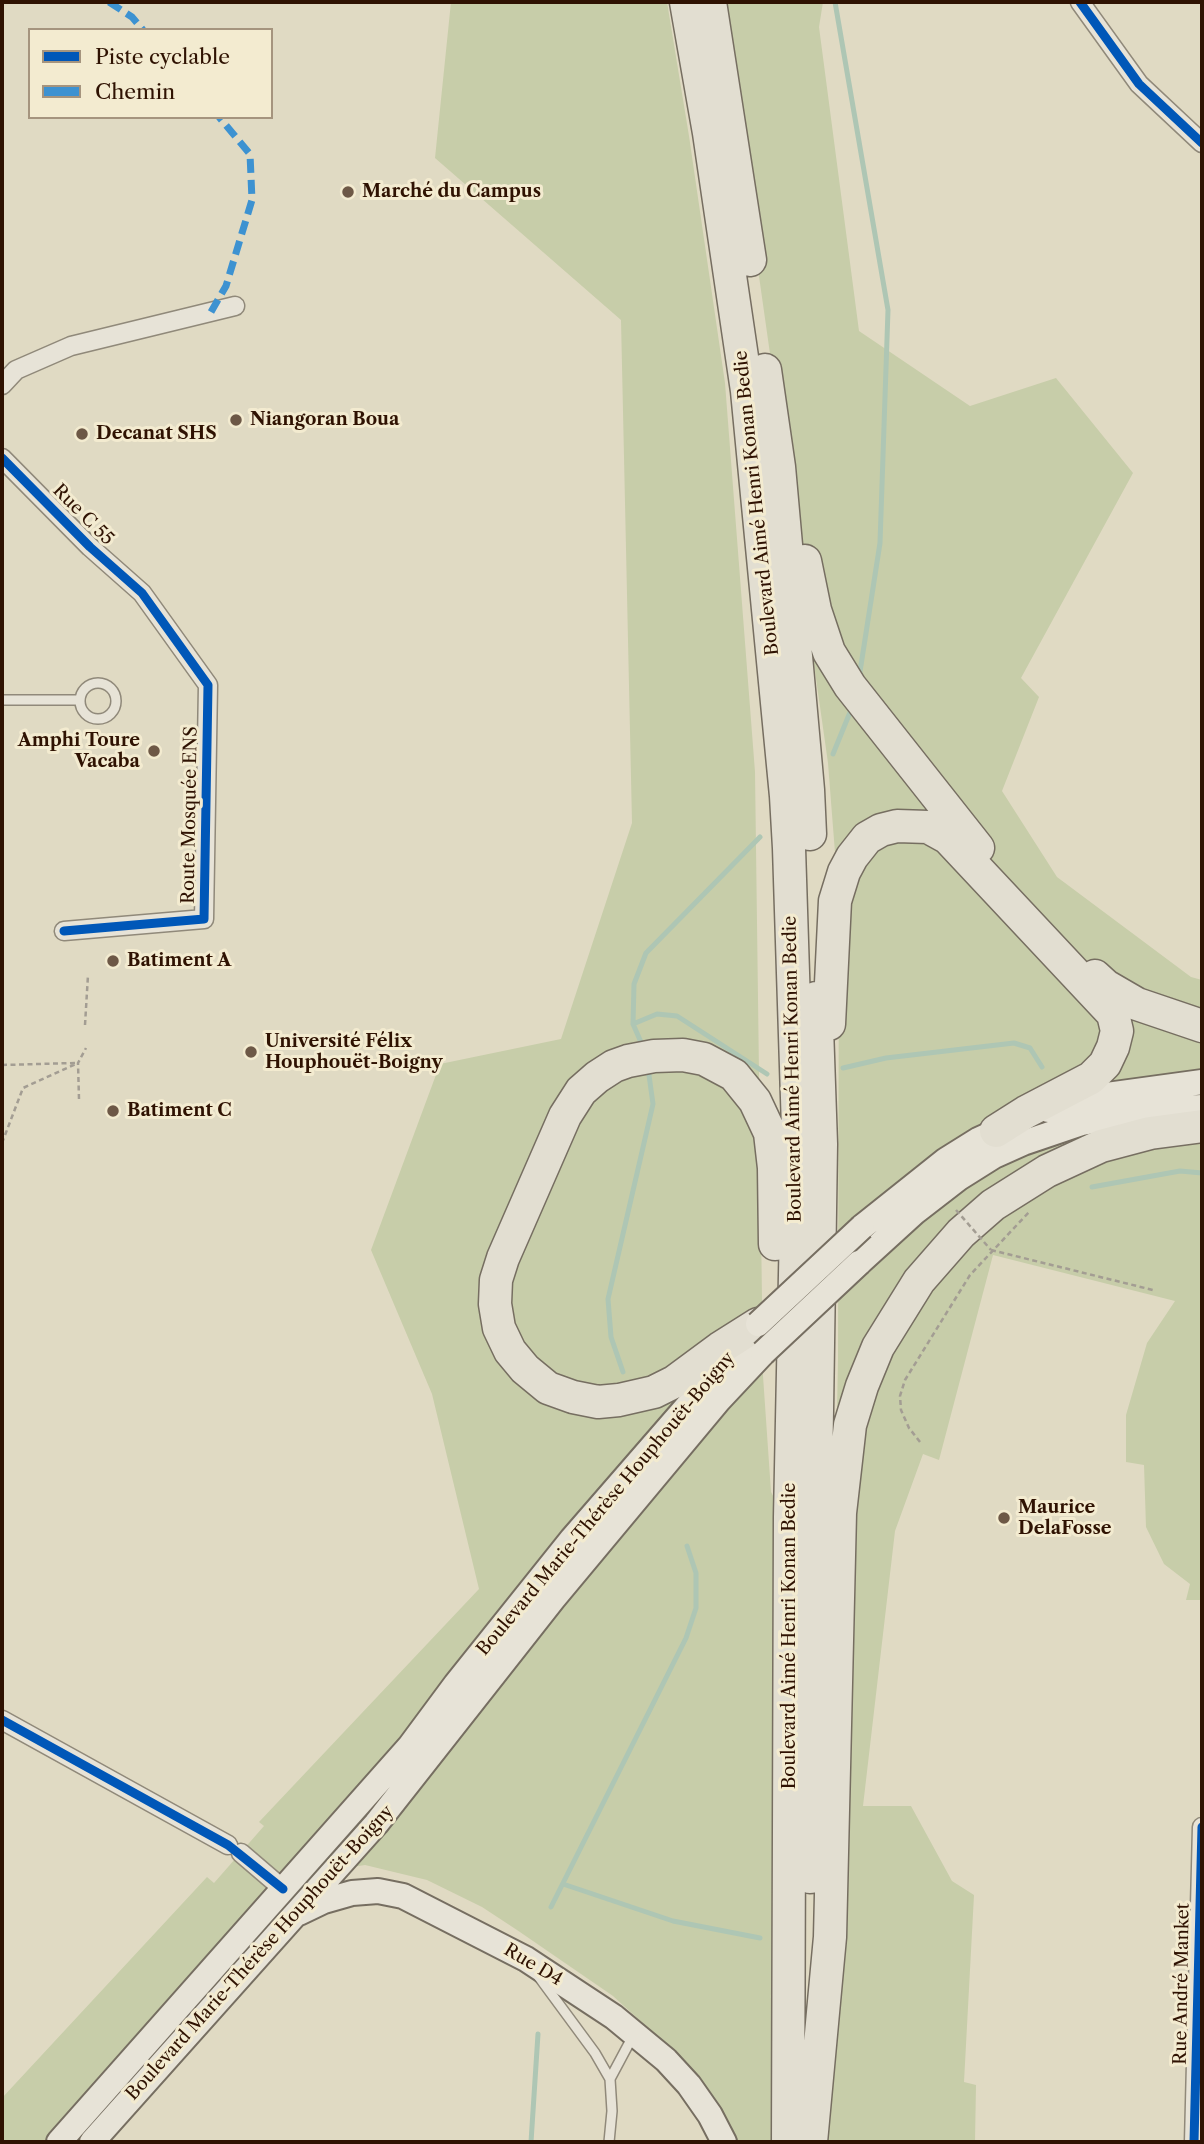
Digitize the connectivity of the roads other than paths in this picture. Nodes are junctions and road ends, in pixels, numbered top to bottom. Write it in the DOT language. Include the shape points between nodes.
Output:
graph roads {
  1 [pos="686,2"];
  2 [pos="710,2"];
  3 [pos="1080,2"];
  4 [pos="1202,143"];
  5 [pos="235,306"];
  6 [pos="2,385"];
  7 [pos="2,458"];
  8 [pos="779,467"];
  9 [pos="142,593"];
  10 [pos="2,700"];
  11 [pos="80,700"];
  12 [pos="797,793"];
  13 [pos="64,931"];
  14 [pos="1202,1026"];
  15 [pos="1202,1082"];
  16 [pos="1202,1107"];
  17 [pos="1202,1126"];
  18 [pos="996,1131"];
  19 [pos="821,1144"];
  20 [pos="760,1339"];
  21 [pos="790,1517"];
  22 [pos="2,1720"];
  23 [pos="1202,1827"];
  24 [pos="282,1889"];
  25 [pos="290,1917"];
  26 [pos="526,1959"];
  27 [pos="1200,1988"];
  28 [pos="634,2033"];
  29 [pos="610,2079"];
  30 [pos="59,2142"];
  31 [pos="92,2142"];
  32 [pos="609,2142"];
  33 [pos="724,2142"];
  34 [pos="788,2142"];
  35 [pos="810,2142"];
  36 [pos="1194,2142"];
  1 -- 12 [label="highway, Boulevard Aimé Henri Konan Bedie" via="747,391"];
  2 -- 8 [label="highway, Boulevard Aimé Henri Konan Bedie"];
  3 -- 4 [label="street" via="1139,84"];
  5 -- 6 [label="street" via="71,346 16,370"];
  7 -- 9 [label="street, Rue C 55"];
  8 -- 12 [label="highway, Boulevard Aimé Henri Konan Bedie" via="804,743"];
  8 -- 14 [label="highway" via="798,509 822,634 850,686 999,873 1077,961 1137,1004"];
  9 -- 13 [label="street, Route Mosquée ENS" via="208,685 204,919"];
  10 -- 11 [label="lane"];
  11 -- 11 [label="lane" via="86,714 99,719 112,713 117,700 111,687 98,682 85,688"];
  12 -- 19 [label="highway, Boulevard Aimé Henri Konan Bedie"];
  12 -- 21 [label="highway, Boulevard Aimé Henri Konan Bedie" via="789,848 798,1129"];
  15 -- 18 [label="main road, Boulevard Marie-Thérèse Houphouët-Boigny" via="1069,1104"];
  16 -- 20 [label="main road, Boulevard Marie-Thérèse Houphouët-Boigny, bridge" via="1152,1110 1082,1123 994,1156 915,1212 859,1263"];
  17 -- 35 [label="highway" via="1101,1146 1046,1171 993,1205 919,1281 878,1347 850,1426 840,1513 830,1937"];
  18 -- 19 [label="highway" via="1082,1084 1105,1064 1117,1031 1113,1014 948,838 928,827 897,826 867,838 844,872 835,901"];
  18 -- 20 [label="main road, Boulevard Marie-Thérèse Houphouët-Boigny, bridge" via="946,1160 862,1227"];
  19 -- 35 [label="highway, Boulevard Aimé Henri Konan Bedie"];
  20 -- 21 [label="highway" via="720,1348 654,1392 597,1402 548,1388 510,1351 495,1304 503,1258 565,1116 581,1091 614,1066 647,1057 705,1059 734,1075 755,1101 770,1133 779,1484"];
  20 -- 24 [label="main road, Boulevard Marie-Thérèse Houphouët-Boigny" via="572,1539 410,1746"];
  20 -- 25 [label="main road, Boulevard Marie-Thérèse Houphouët-Boigny" via="718,1401 553,1599 376,1824"];
  21 -- 34 [label="highway, Boulevard Aimé Henri Konan Bedie"];
  22 -- 24 [label="street" via="234,1849"];
  23 -- 27 [label="street, Rue André Manket"];
  24 -- 30 [label="main road, Boulevard Marie-Thérèse Houphouët-Boigny"];
  25 -- 26 [label="main road, Rue D4" via="324,1901 378,1891 403,1896"];
  25 -- 31 [label="main road, Boulevard Marie-Thérèse Houphouët-Boigny"];
  26 -- 28 [label="main road, Rue D4"];
  26 -- 29 [label="lane"];
  27 -- 36 [label="street, Rue André Manket"];
  28 -- 29 [label="lane"];
  28 -- 33 [label="main road, Rue D4" via="689,2085"];
  29 -- 32 [label="lane"];
}
